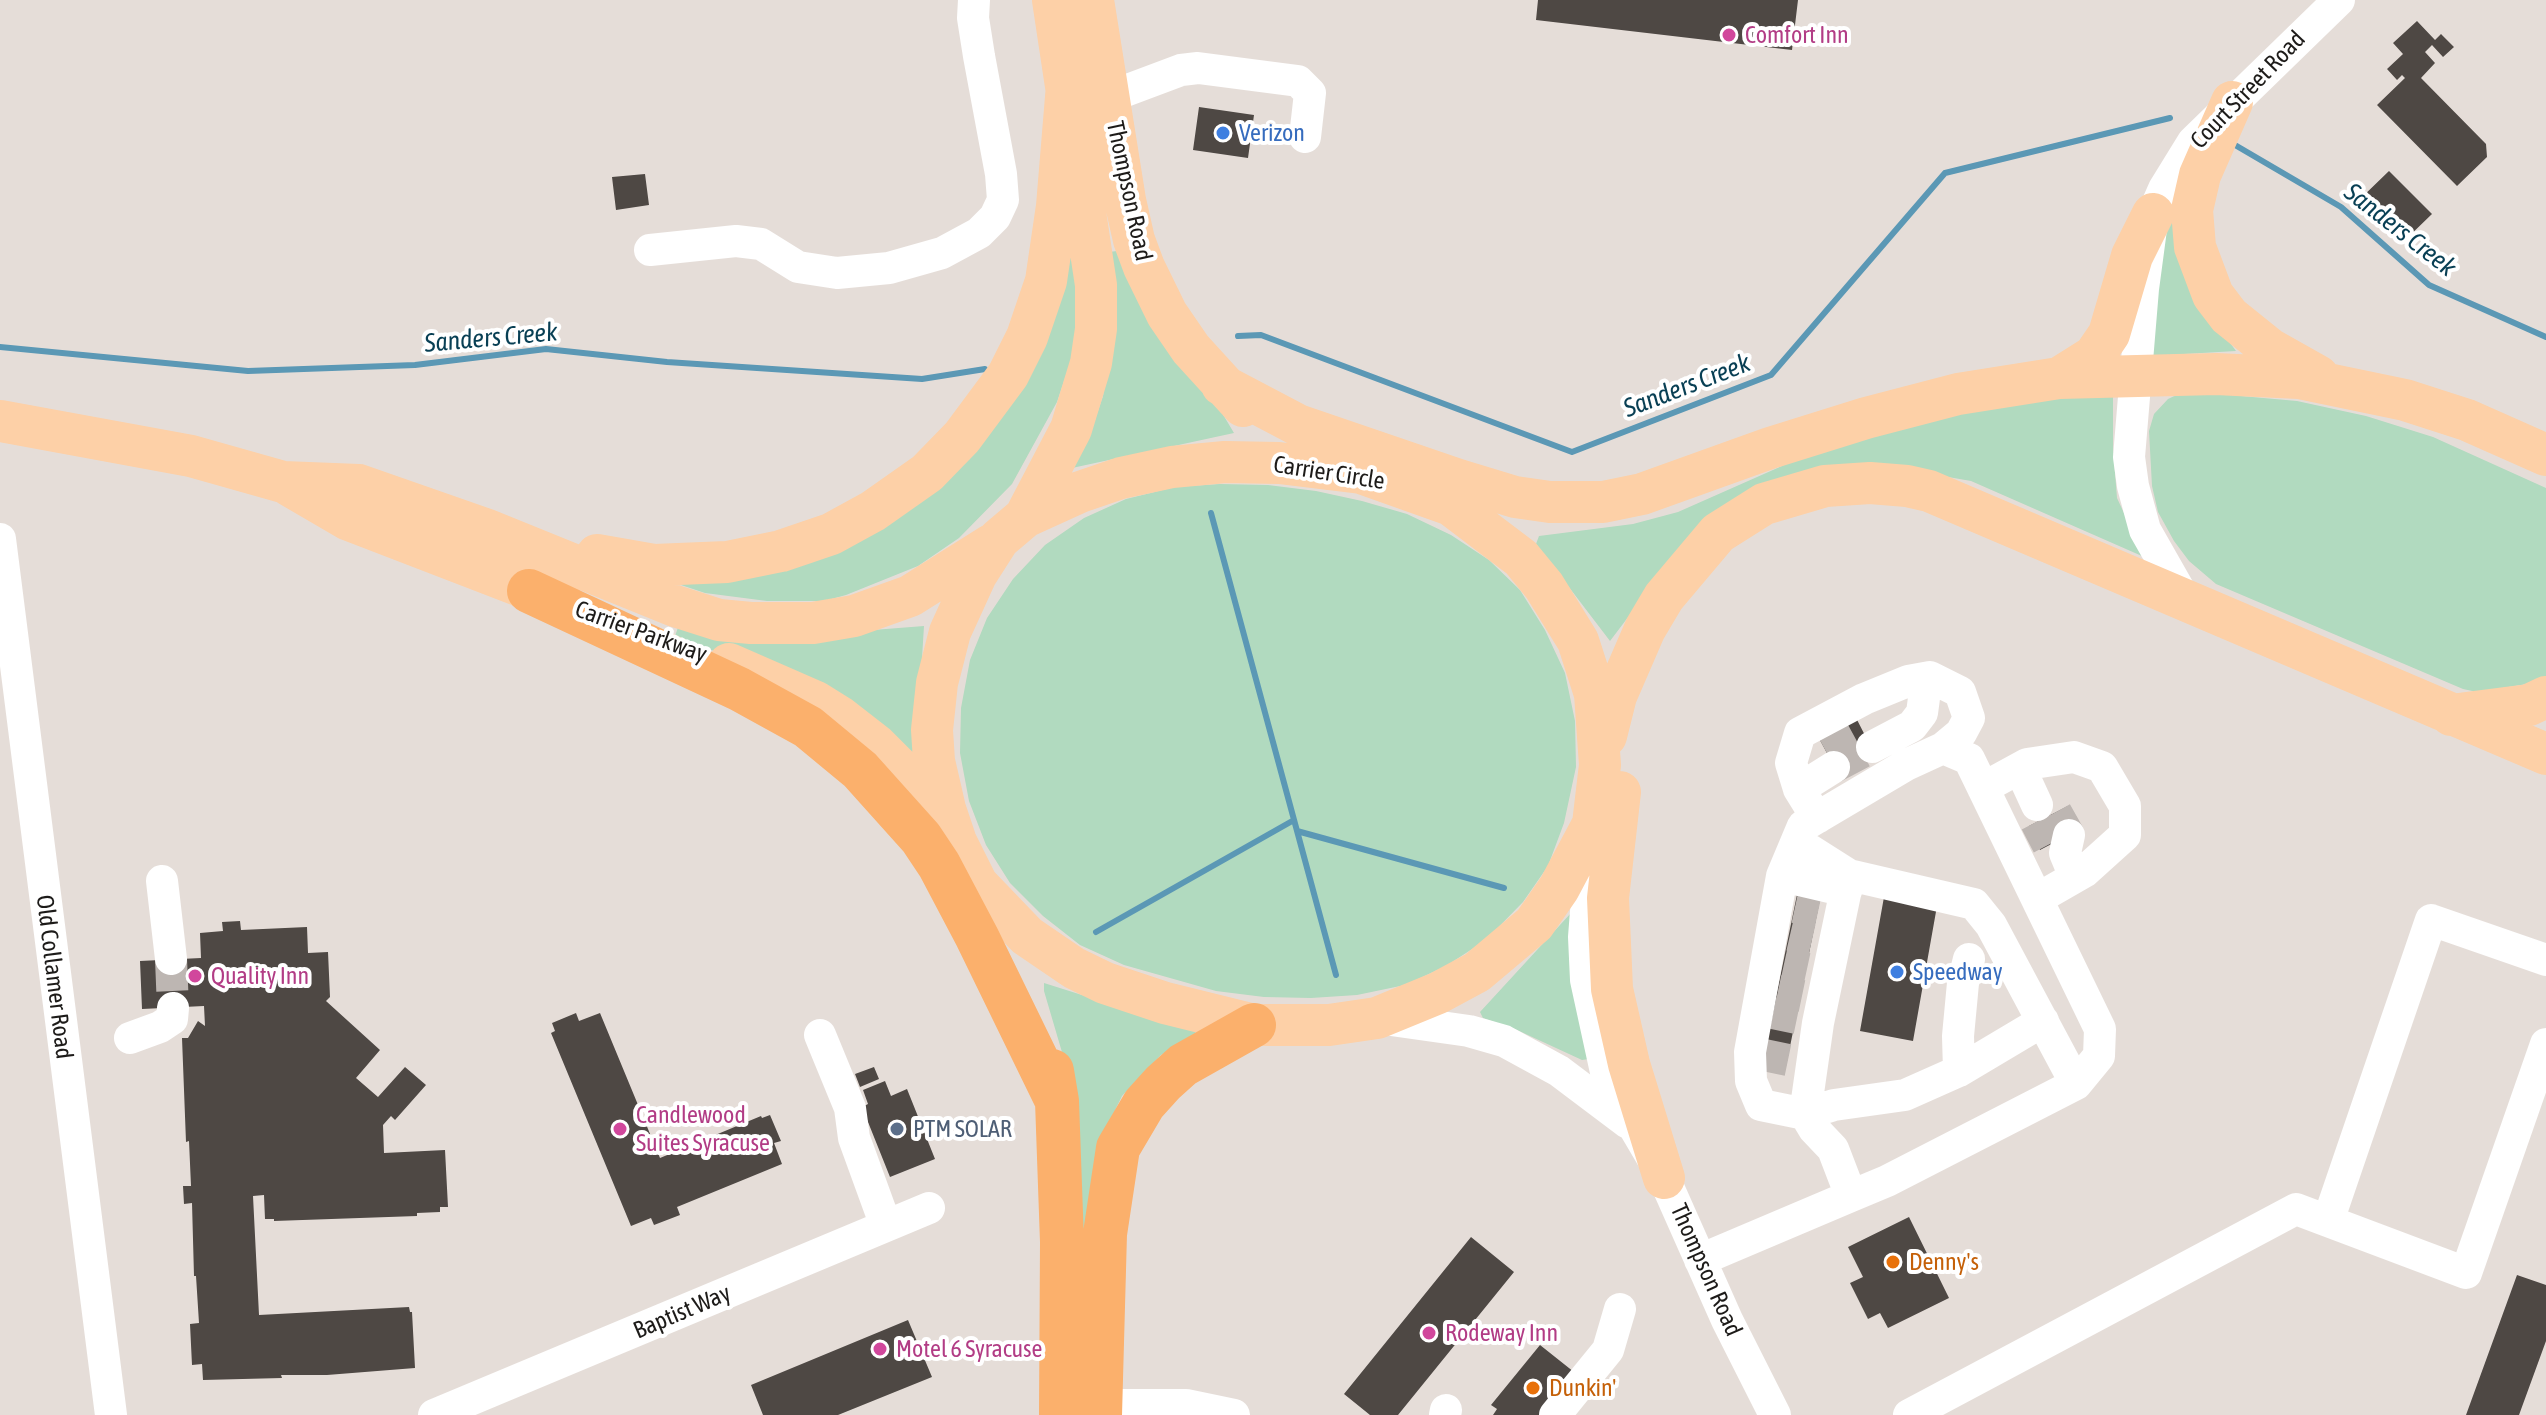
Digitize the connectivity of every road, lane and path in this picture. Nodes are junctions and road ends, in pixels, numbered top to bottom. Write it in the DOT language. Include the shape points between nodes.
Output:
graph roads {
  1 [pos="974,0"];
  2 [pos="1053,0"];
  3 [pos="1093,0"];
  4 [pos="2339,0"];
  5 [pos="1067,85"];
  6 [pos="1109,97"];
  7 [pos="2232,102"];
  8 [pos="1305,137"];
  9 [pos="2153,214"];
  10 [pos="650,250"];
  11 [pos="2136,376"];
  12 [pos="2059,378"];
  13 [pos="1222,385"];
  14 [pos="2333,385"];
  15 [pos="1866,418"];
  16 [pos="0,421"];
  17 [pos="2546,455"];
  18 [pos="1361,473"];
  19 [pos="283,482"];
  20 [pos="1451,505"];
  21 [pos="1012,528"];
  22 [pos="485,529"];
  23 [pos="0,539"];
  24 [pos="529,591"];
  25 [pos="2186,602"];
  26 [pos="1645,629"];
  27 [pos="1934,690"];
  28 [pos="2546,697"];
  29 [pos="2450,715"];
  30 [pos="1866,736"];
  31 [pos="1943,748"];
  32 [pos="2546,754"];
  33 [pos="1828,756"];
  34 [pos="1600,765"];
  35 [pos="2020,768"];
  36 [pos="1795,776"];
  37 [pos="1983,788"];
  38 [pos="1593,824"];
  39 [pos="1807,830"];
  40 [pos="2055,836"];
  41 [pos="956,842"];
  42 [pos="162,881"];
  43 [pos="977,884"];
  44 [pos="2037,899"];
  45 [pos="171,959"];
  46 [pos="1969,959"];
  47 [pos="2546,960"];
  48 [pos="1795,978"];
  49 [pos="173,1008"];
  50 [pos="1377,1018"];
  51 [pos="2043,1021"];
  52 [pos="1254,1025"];
  53 [pos="820,1035"];
  54 [pos="130,1038"];
  55 [pos="2546,1044"];
  56 [pos="1959,1071"];
  57 [pos="2076,1084"];
  58 [pos="1057,1101"];
  59 [pos="1805,1114"];
  60 [pos="1634,1127"];
  61 [pos="1664,1178"];
  62 [pos="1851,1196"];
  63 [pos="929,1208"];
  64 [pos="2328,1221"];
  65 [pos="886,1226"];
  66 [pos="1700,1260"];
  67 [pos="1620,1309"];
  68 [pos="1087,1412"];
  69 [pos="111,1415"];
  70 [pos="434,1415"];
  71 [pos="1234,1415"];
  72 [pos="1555,1415"];
  73 [pos="1775,1415"];
  74 [pos="1909,1415"];
  1 -- 10 [label="street" via="1003,200 979,233 942,253 889,268 837,273 798,267 761,244 736,241"];
  2 -- 5 [label="main road, Thompson Road"];
  3 -- 6 [label="main road, Thompson Road"];
  4 -- 7 [label="street, Court Street Road"];
  5 -- 21 [label="main road, Thompson Road" via="1096,285 1096,329 1071,429"];
  5 -- 22 [label="main road" via="1046,281 1027,337 1008,375 962,437 927,473 831,534 727,562 654,565"];
  6 -- 8 [label="street" via="1198,68 1298,81 1310,93"];
  6 -- 13 [label="main road, Thompson Road" via="1125,200 1144,267 1167,314"];
  7 -- 9 [label="street, Court Street Road" via="2193,142"];
  7 -- 14 [label="main road" via="2200,175 2192,210 2195,247 2213,295 2229,316 2270,349"];
  9 -- 11 [label="street, Court Street Road"];
  9 -- 12 [label="main road" via="2132,256 2109,334 2094,356"];
  11 -- 12 [label="main road"];
  11 -- 14 [label="main road" via="2216,374"];
  11 -- 25 [label="street, Court Street Road" via="2129,457 2133,486 2145,530"];
  12 -- 15 [label="main road" via="1958,394"];
  13 -- 15 [label="main road" via="1298,425 1459,480 1550,502 1603,502 1642,494"];
  13 -- 18 [label="main road, Thompson Road" via="1266,428"];
  14 -- 17 [label="main road" via="2467,420"];
  15 -- 20 [label="main road" via="1680,503 1606,522 1548,527 1512,523"];
  16 -- 19 [label="main road, Carrier Parkway" via="191,456"];
  18 -- 20 [label="main road, Carrier Circle"];
  18 -- 21 [label="main road, Carrier Circle" via="1279,463 1172,467 1080,492"];
  19 -- 22 [label="main road, Carrier Parkway" via="359,485"];
  19 -- 24 [label="main road, Carrier Parkway" via="349,520"];
  20 -- 34 [label="main road, Carrier Circle" via="1521,558 1578,641 1595,694"];
  21 -- 22 [label="main road, Carrier Parkway" via="910,596 854,616 813,623 719,620"];
  21 -- 41 [label="main road, Carrier Circle" via="976,575 950,632 937,683 934,761"];
  23 -- 69 [label="street, Old Collamer Road"];
  24 -- 41 [label="main road, Carrier Parkway" via="673,641 816,702 876,745"];
  24 -- 58 [label="highway" via="739,689 808,727 860,770 939,865"];
  25 -- 26 [label="main road" via="1929,491 1870,483 1825,486 1744,514 1694,559"];
  25 -- 29 [label="main road"];
  26 -- 34 [label="main road" via="1616,696"];
  26 -- 61 [label="main road" via="1608,898 1619,1028"];
  27 -- 30 [label="street"];
  27 -- 31 [label="street" via="1960,692 1969,718"];
  27 -- 36 [label="street" via="1930,677 1908,681 1800,733"];
  28 -- 29 [label="main road" via="2529,705"];
  29 -- 32 [label="main road"];
  31 -- 37 [label="street" via="1969,759"];
  31 -- 39 [label="street" via="1906,765"];
  33 -- 36 [label="street"];
  34 -- 38 [label="main road, Carrier Circle"];
  35 -- 37 [label="street"];
  35 -- 40 [label="street"];
  35 -- 40 [label="street" via="2074,757 2102,767 2125,806 2125,835 2084,872"];
  36 -- 39 [label="street"];
  37 -- 44 [label="street"];
  38 -- 50 [label="main road, Carrier Circle" via="1559,888 1514,942 1477,972"];
  38 -- 60 [label="street, Thompson Road" via="1586,980 1606,1072"];
  39 -- 48 [label="street"];
  39 -- 48 [label="street"];
  40 -- 44 [label="street"];
  41 -- 43 [label="main road, Carrier Circle"];
  42 -- 45 [label="street"];
  43 -- 52 [label="main road, Carrier Circle" via="1027,936 1074,968 1165,1003"];
  43 -- 58 [label="highway" via="1048,1045"];
  44 -- 57 [label="street" via="2100,1029 2099,1056"];
  46 -- 56 [label="street" via="1958,1036"];
  47 -- 64 [label="street" via="2431,920"];
  48 -- 51 [label="street" via="1974,904"];
  48 -- 59 [label="street"];
  48 -- 59 [label="street" via="1751,1081 1761,1105"];
  49 -- 54 [label="street" via="172,1019"];
  50 -- 52 [label="main road, Carrier Circle" via="1329,1025"];
  50 -- 60 [label="street, Thompson Road" via="1504,1041 1559,1071"];
  51 -- 56 [label="street"];
  51 -- 57 [label="street"];
  52 -- 68 [label="highway" via="1183,1065 1163,1083 1118,1148"];
  53 -- 65 [label="street" via="850,1108 854,1138"];
  55 -- 64 [label="street" via="2466,1273"];
  56 -- 59 [label="street" via="1905,1095"];
  57 -- 62 [label="street"];
  58 -- 68 [label="highway" via="1062,1242"];
  59 -- 62 [label="street" via="1833,1149"];
  60 -- 61 [label="street, Thompson Road"];
  61 -- 66 [label="street, Thompson Road"];
  62 -- 66 [label="street"];
  63 -- 65 [label="street, Baptist Way"];
  64 -- 74 [label="street" via="2296,1209"];
  65 -- 70 [label="street, Baptist Way"];
  66 -- 73 [label="street, Thompson Road"];
  67 -- 72 [label="street" via="1608,1350"];
  68 -- 71 [label="street" via="1186,1405"];
}
